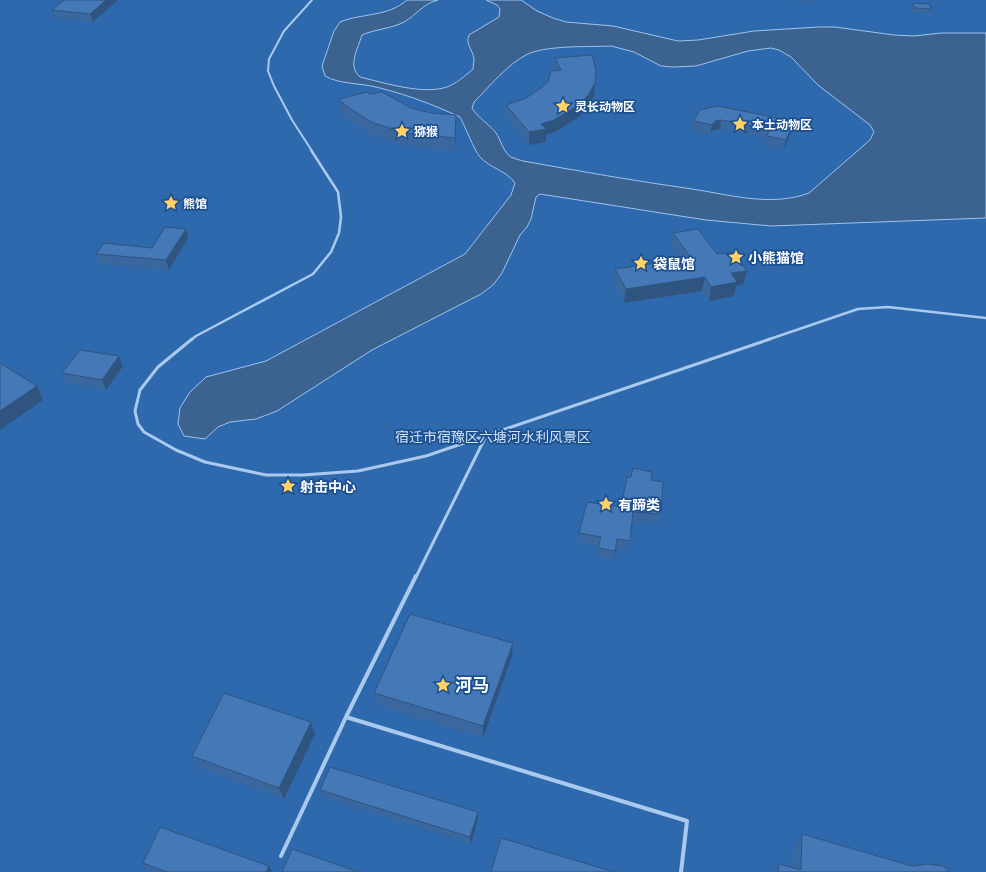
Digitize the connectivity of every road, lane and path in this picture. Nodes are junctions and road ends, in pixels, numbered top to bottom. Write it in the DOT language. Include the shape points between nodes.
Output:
graph roads {
  1 [pos="312,0"];
  2 [pos="986,318"];
  3 [pos="486,436"];
  4 [pos="346,717"];
  5 [pos="281,856"];
  6 [pos="681,872"];
  1 -- 3 [label="lane" via="284,31 274,48 268,71 292,120 338,192 341,217 339,233 331,252 313,274 196,336 158,367 140,390 135,411 138,424 151,436 205,462 266,475 303,476 358,470 426,456"];
  2 -- 3 [label="lane" via="888,307 858,309"];
  3 -- 4 [label="lane"];
  4 -- 5 [label="lane"];
  4 -- 6 [label="lane" via="687,821"];
}
